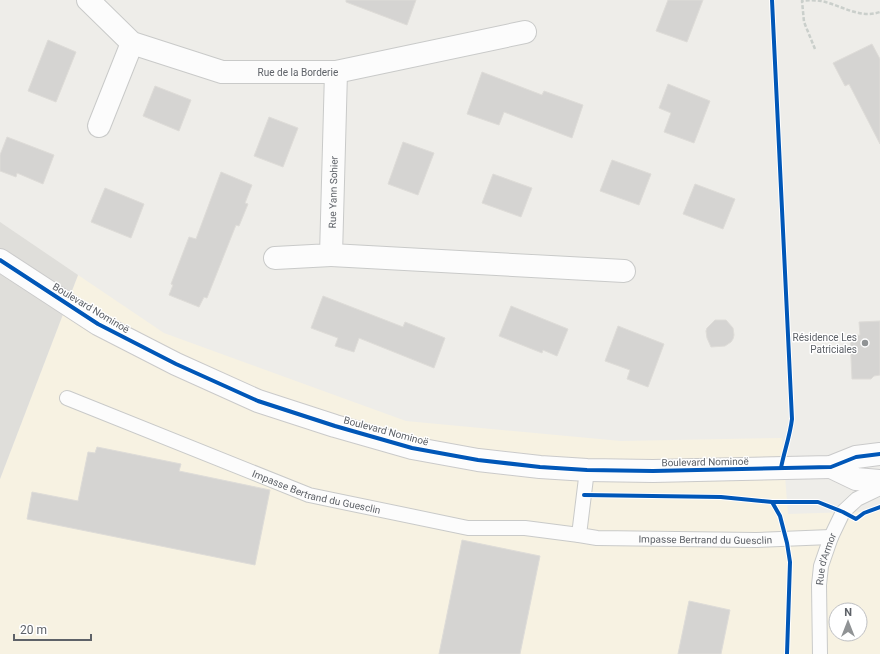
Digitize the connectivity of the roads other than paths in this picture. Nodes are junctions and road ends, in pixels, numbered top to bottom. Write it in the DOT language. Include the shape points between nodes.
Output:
graph roads {
  1 [pos="88,0"];
  2 [pos="525,32"];
  3 [pos="132,42"];
  4 [pos="336,72"];
  5 [pos="99,126"];
  6 [pos="331,255"];
  7 [pos="274,258"];
  8 [pos="0,260"];
  9 [pos="624,271"];
  10 [pos="67,398"];
  11 [pos="880,454"];
  12 [pos="831,467"];
  13 [pos="587,470"];
  14 [pos="880,481"];
  15 [pos="880,488"];
  16 [pos="579,535"];
  17 [pos="831,537"];
  18 [pos="820,654"];
  1 -- 3 [label="street, Rue de la Borderie"];
  2 -- 4 [label="street, Rue de la Borderie"];
  3 -- 4 [label="street, Rue de la Borderie" via="222,72"];
  3 -- 5 [label="street"];
  4 -- 6 [label="street, Rue Yann Sohier"];
  6 -- 7 [label="street"];
  6 -- 9 [label="street"];
  8 -- 13 [label="street, Boulevard Nominoë" via="98,324 176,364 258,401 412,448 540,468"];
  10 -- 16 [label="lane, Impasse Bertrand du Guesclin" via="309,495 468,528 525,528"];
  11 -- 12 [label="street" via="856,457"];
  12 -- 13 [label="street, Boulevard Nominoë"];
  12 -- 14 [label="street" via="856,479"];
  13 -- 16 [label="lane"];
  15 -- 17 [label="lane, Rue d'Armor" via="857,499 843,512"];
  16 -- 17 [label="lane, Impasse Bertrand du Guesclin" via="597,538 756,540"];
  17 -- 18 [label="lane, Rue d'Armor" via="821,566 819,586"];
}
